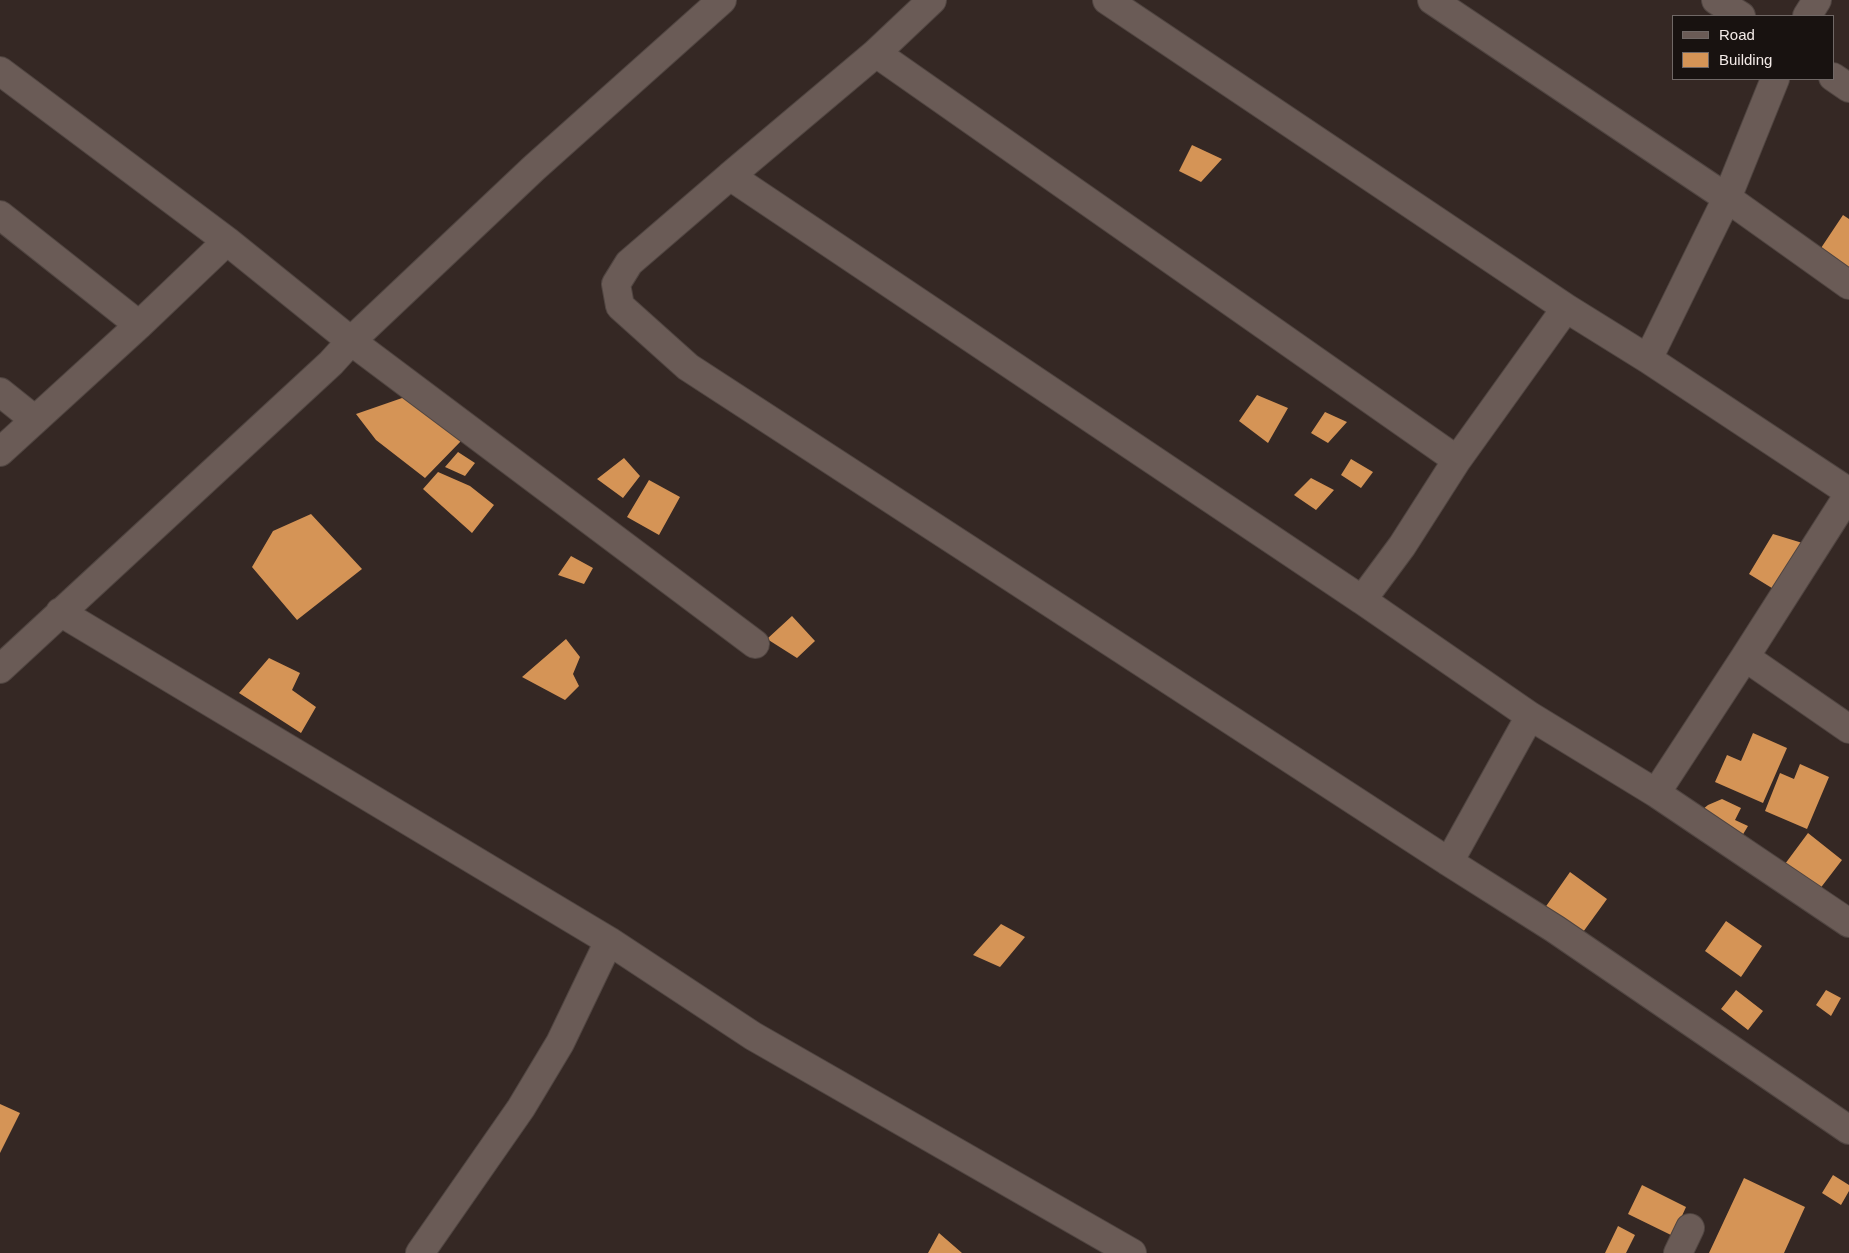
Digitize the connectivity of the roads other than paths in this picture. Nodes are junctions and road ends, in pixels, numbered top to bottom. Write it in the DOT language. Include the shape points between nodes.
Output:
graph roads {
  1 [pos="722,0"];
  2 [pos="932,0"];
  3 [pos="1107,0"];
  4 [pos="1432,0"];
  5 [pos="1716,0"];
  6 [pos="1816,0"];
  7 [pos="1739,15"];
  8 [pos="1807,15"];
  9 [pos="876,53"];
  10 [pos="0,71"];
  11 [pos="1834,78"];
  12 [pos="1775,80"];
  13 [pos="1849,88"];
  14 [pos="730,176"];
  15 [pos="1726,198"];
  16 [pos="0,215"];
  17 [pos="227,241"];
  18 [pos="1849,285"];
  19 [pos="1566,308"];
  20 [pos="139,325"];
  21 [pos="351,341"];
  22 [pos="1648,359"];
  23 [pos="0,392"];
  24 [pos="35,420"];
  25 [pos="0,452"];
  26 [pos="1457,460"];
  27 [pos="1849,493"];
  28 [pos="1362,600"];
  29 [pos="60,612"];
  30 [pos="755,644"];
  31 [pos="1745,657"];
  32 [pos="0,669"];
  33 [pos="1530,716"];
  34 [pos="1849,729"];
  35 [pos="1656,793"];
  36 [pos="1449,862"];
  37 [pos="1849,923"];
  38 [pos="609,941"];
  39 [pos="1849,1130"];
  40 [pos="1690,1228"];
  41 [pos="420,1253"];
  42 [pos="1132,1253"];
  43 [pos="1678,1253"];
  1 -- 21 [label="street" via="534,168"];
  2 -- 9 [label="street"];
  3 -- 19 [label="street"];
  4 -- 15 [label="street"];
  5 -- 7 [label="street"];
  6 -- 8 [label="street"];
  9 -- 14 [label="street"];
  9 -- 26 [label="street"];
  10 -- 17 [label="street"];
  11 -- 13 [label="street"];
  12 -- 15 [label="street"];
  14 -- 28 [label="street"];
  14 -- 36 [label="street" via="629,263 616,284 620,306 688,367"];
  15 -- 18 [label="street"];
  15 -- 22 [label="street"];
  16 -- 20 [label="street"];
  17 -- 20 [label="street"];
  17 -- 21 [label="street"];
  19 -- 22 [label="street"];
  19 -- 26 [label="street"];
  20 -- 24 [label="street"];
  21 -- 29 [label="street"];
  21 -- 30 [label="street"];
  22 -- 27 [label="street"];
  23 -- 24 [label="street"];
  24 -- 25 [label="street"];
  26 -- 28 [label="street" via="1402,546"];
  27 -- 31 [label="street"];
  28 -- 33 [label="street"];
  29 -- 32 [label="street"];
  29 -- 38 [label="street"];
  31 -- 34 [label="street"];
  31 -- 35 [label="street"];
  33 -- 35 [label="street"];
  33 -- 36 [label="street"];
  35 -- 37 [label="street"];
  36 -- 39 [label="street" via="1555,929"];
  38 -- 41 [label="street" via="560,1043 521,1108"];
  38 -- 42 [label="street" via="753,1036"];
  40 -- 43 [label="street"];
}
